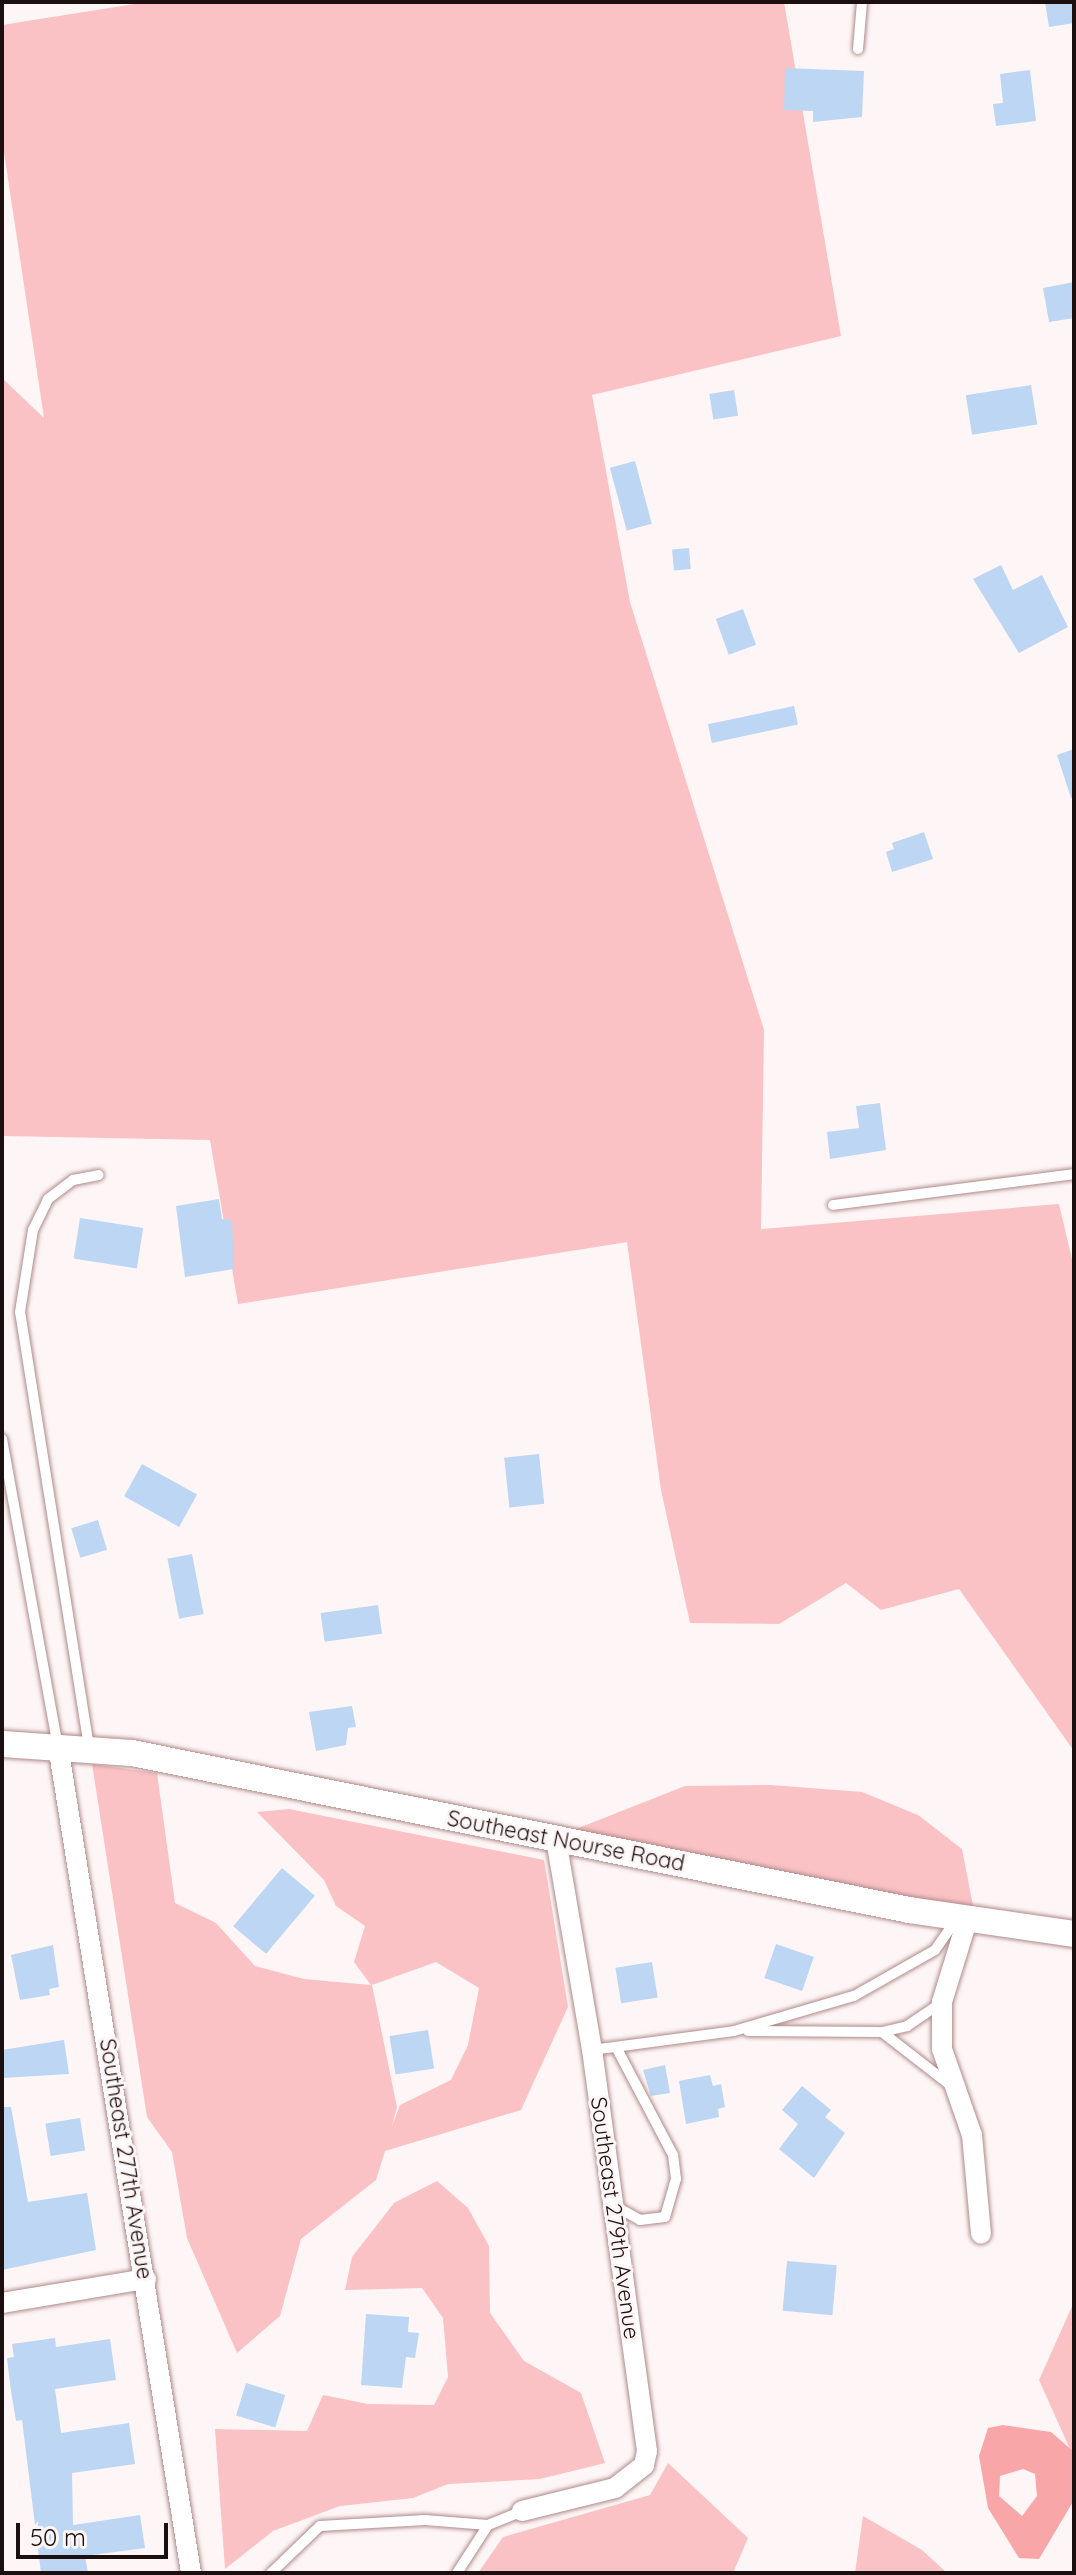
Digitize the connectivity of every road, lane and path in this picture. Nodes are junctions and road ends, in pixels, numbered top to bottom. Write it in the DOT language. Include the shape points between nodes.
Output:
graph roads {
  1 [pos="862,2"];
  2 [pos="858,49"];
  3 [pos="1074,1174"];
  4 [pos="99,1175"];
  5 [pos="833,1205"];
  6 [pos="2,1439"];
  7 [pos="2,1744"];
  8 [pos="58,1746"];
  9 [pos="89,1749"];
  10 [pos="556,1839"];
  11 [pos="962,1920"];
  12 [pos="1074,1934"];
  13 [pos="942,2002"];
  14 [pos="734,2031"];
  15 [pos="882,2032"];
  16 [pos="616,2047"];
  17 [pos="592,2050"];
  18 [pos="951,2085"];
  19 [pos="614,2205"];
  20 [pos="981,2234"];
  21 [pos="146,2279"];
  22 [pos="2,2303"];
  23 [pos="522,2511"];
  24 [pos="488,2525"];
  25 [pos="191,2573"];
  26 [pos="271,2573"];
  27 [pos="457,2573"];
  1 -- 2 [label="lane"];
  3 -- 5 [label="lane"];
  4 -- 9 [label="lane" via="73,1180 48,1199 33,1230 20,1312"];
  6 -- 8 [label="lane"];
  7 -- 8 [label="street, Southeast Nourse Road"];
  8 -- 9 [label="street, Southeast Nourse Road"];
  8 -- 21 [label="street, Southeast 277th Avenue"];
  9 -- 10 [label="street, Southeast Nourse Road"];
  10 -- 11 [label="street, Southeast Nourse Road"];
  10 -- 17 [label="street, Southeast 279th Avenue"];
  11 -- 12 [label="street, Southeast Nourse Road"];
  11 -- 13 [label="street"];
  11 -- 14 [label="lane" via="935,1950 885,1982"];
  13 -- 15 [label="lane" via="907,2026"];
  13 -- 18 [label="street" via="942,2049"];
  14 -- 15 [label="lane"];
  14 -- 16 [label="lane"];
  15 -- 18 [label="lane"];
  16 -- 17 [label="lane"];
  16 -- 19 [label="lane" via="673,2155 676,2179 665,2217 640,2220"];
  17 -- 19 [label="street, Southeast 279th Avenue"];
  18 -- 20 [label="street" via="972,2135"];
  19 -- 23 [label="street, Southeast 279th Avenue" via="645,2428 644,2465 615,2488"];
  21 -- 22 [label="street"];
  21 -- 25 [label="street, Southeast 277th Avenue"];
  23 -- 24 [label="lane"];
  24 -- 26 [label="lane" via="425,2520 320,2526"];
  24 -- 27 [label="lane"];
}
